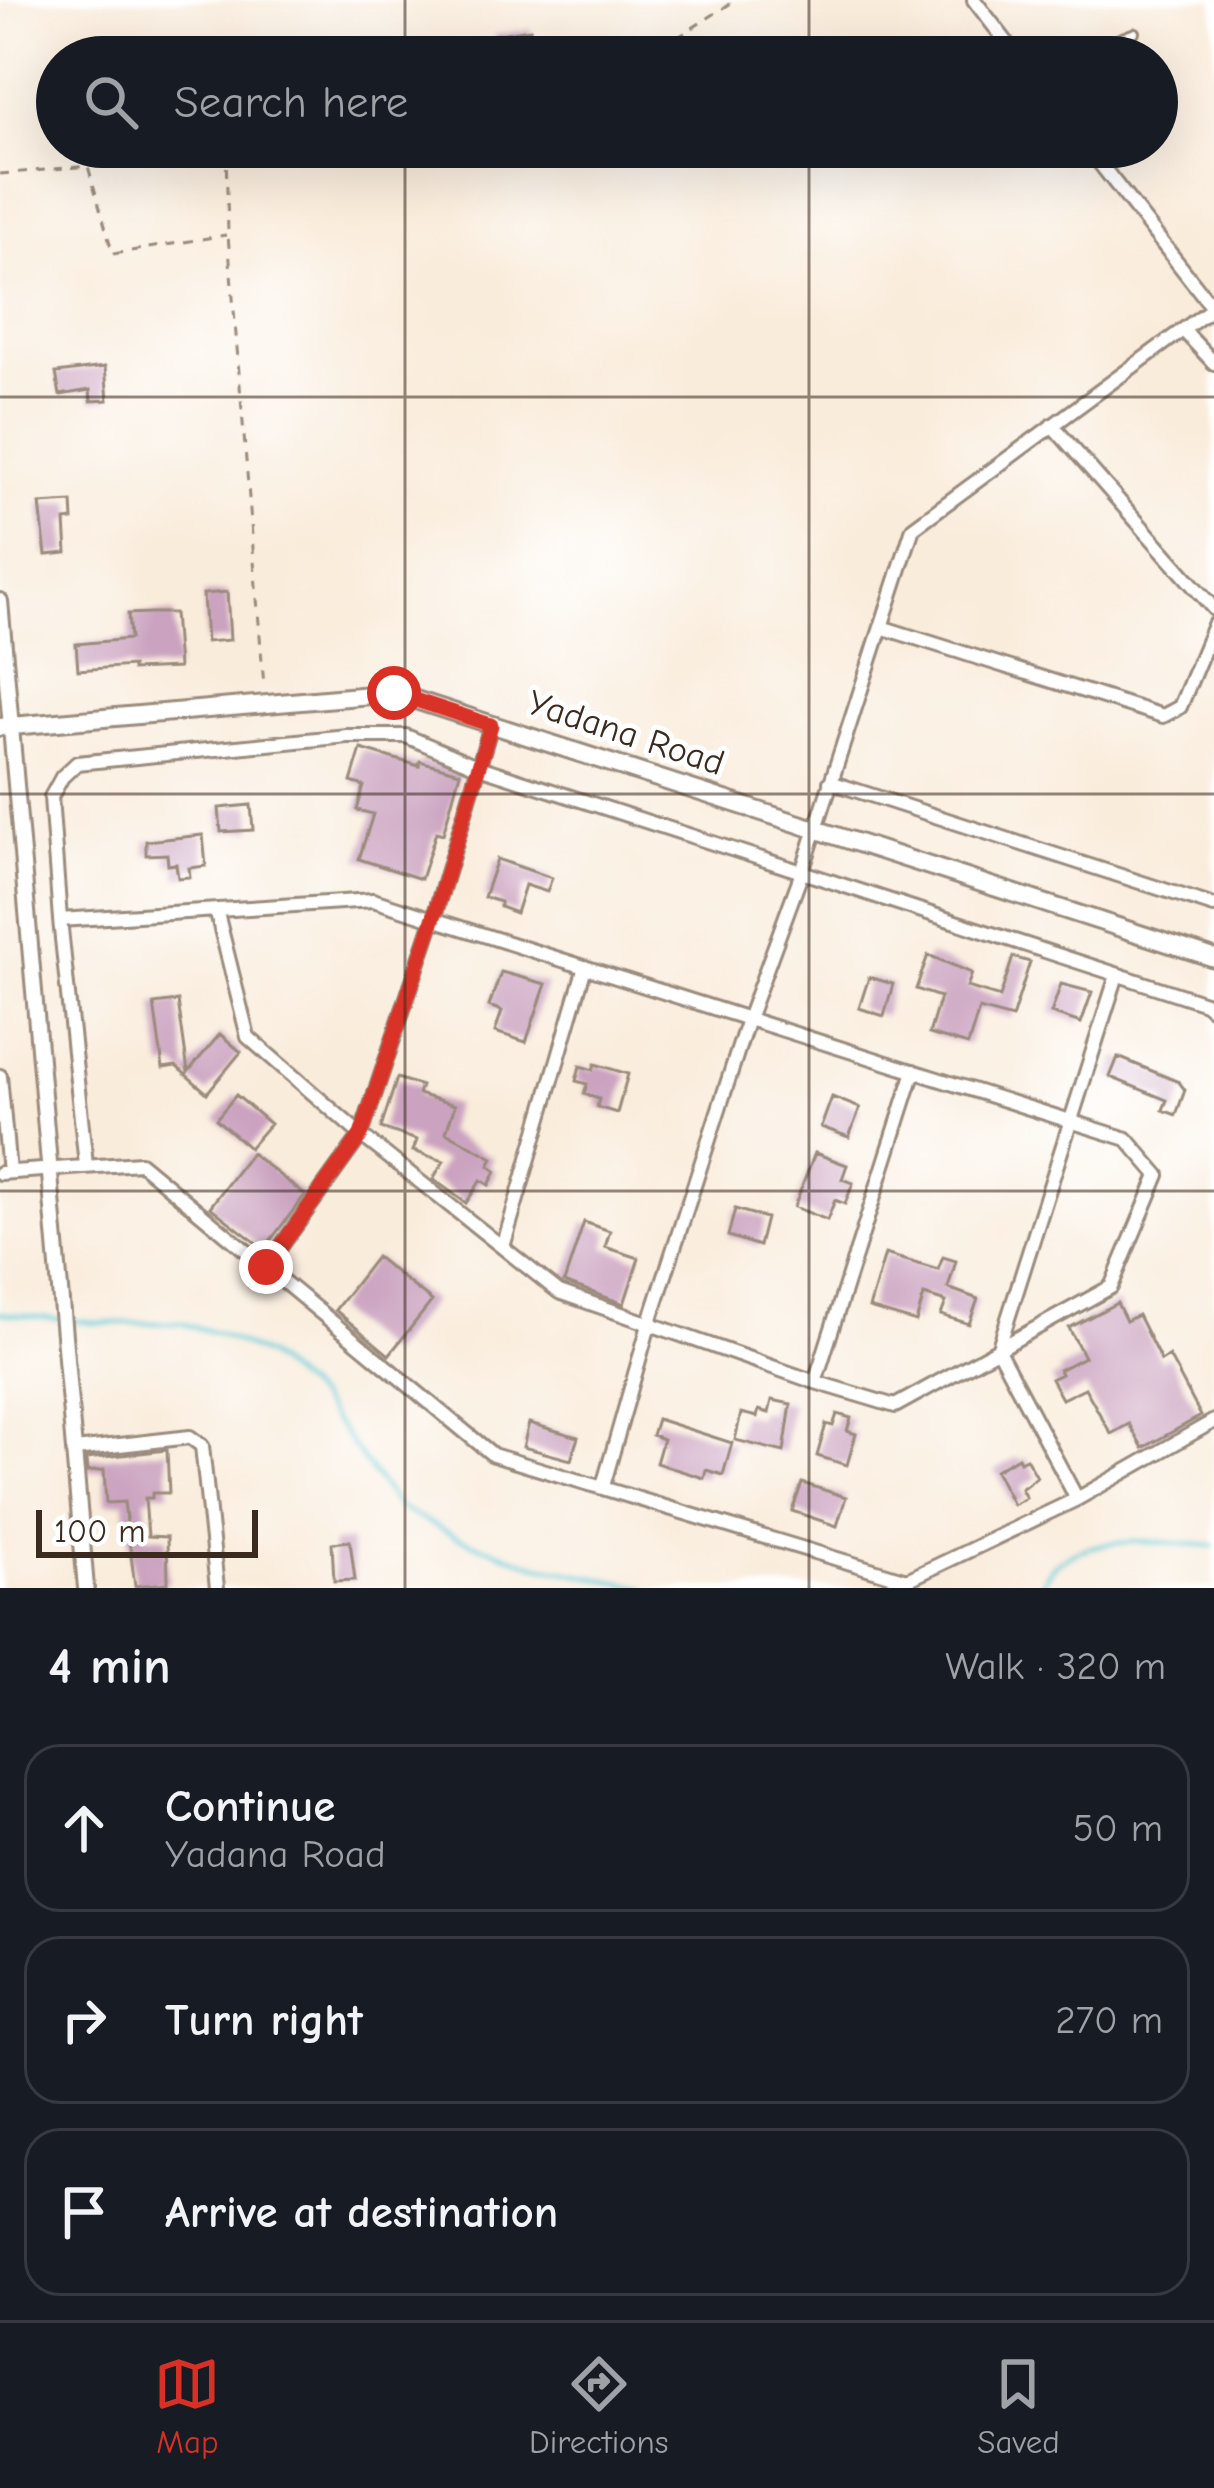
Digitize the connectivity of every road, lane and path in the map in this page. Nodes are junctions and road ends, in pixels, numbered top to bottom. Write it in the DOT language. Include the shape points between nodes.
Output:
graph roads {
  1 [pos="736,0"];
  2 [pos="974,0"];
  3 [pos="1135,32"];
  4 [pos="680,36"];
  5 [pos="1002,36"];
  6 [pos="1124,36"];
  7 [pos="66,168"];
  8 [pos="89,168"];
  9 [pos="226,168"];
  10 [pos="1105,168"];
  11 [pos="0,174"];
  12 [pos="228,235"];
  13 [pos="1214,307"];
  14 [pos="1183,330"];
  15 [pos="1214,363"];
  16 [pos="1052,425"];
  17 [pos="0,601"];
  18 [pos="1214,609"];
  19 [pos="1214,625"];
  20 [pos="881,627"];
  21 [pos="266,705"];
  22 [pos="491,725"];
  23 [pos="7,726"];
  24 [pos="478,767"];
  25 [pos="830,782"];
  26 [pos="816,828"];
  27 [pos="802,872"];
  28 [pos="1214,906"];
  29 [pos="217,913"];
  30 [pos="60,920"];
  31 [pos="433,920"];
  32 [pos="1214,958"];
  33 [pos="585,967"];
  34 [pos="1117,975"];
  35 [pos="1214,1010"];
  36 [pos="748,1019"];
  37 [pos="914,1071"];
  38 [pos="0,1076"];
  39 [pos="1068,1120"];
  40 [pos="361,1135"];
  41 [pos="86,1165"];
  42 [pos="51,1169"];
  43 [pos="4,1173"];
  44 [pos="503,1246"];
  45 [pos="266,1267"];
  46 [pos="649,1325"];
  47 [pos="998,1350"];
  48 [pos="815,1382"];
  49 [pos="1214,1421"];
  50 [pos="75,1450"];
  51 [pos="602,1486"];
  52 [pos="1077,1498"];
  53 [pos="86,1588"];
  54 [pos="217,1588"];
  1 -- 4 [label="path"];
  2 -- 5 [label="street"];
  3 -- 6 [label="lane"];
  7 -- 11 [label="path"];
  8 -- 12 [label="path" via="113,254"];
  9 -- 12 [label="path"];
  10 -- 13 [label="street"];
  12 -- 21 [label="path"];
  13 -- 14 [label="street"];
  14 -- 15 [label="street"];
  14 -- 16 [label="street"];
  16 -- 18 [label="street"];
  16 -- 20 [label="street" via="913,528"];
  17 -- 23 [label="street"];
  19 -- 20 [label="street" via="1180,707 1163,716"];
  20 -- 25 [label="street"];
  21 -- 22 [label="main road, Yadana Road" via="394,693"];
  21 -- 23 [label="main road, Yadana Road"];
  22 -- 24 [label="street"];
  22 -- 26 [label="main road, Yadana Road"];
  23 -- 42 [label="street"];
  24 -- 27 [label="street"];
  24 -- 30 [label="street" via="406,736 77,763 51,797"];
  24 -- 31 [label="street"];
  25 -- 26 [label="street"];
  25 -- 28 [label="street"];
  26 -- 27 [label="street"];
  26 -- 32 [label="main road, Yadana Road"];
  27 -- 34 [label="street"];
  27 -- 36 [label="street"];
  29 -- 30 [label="street"];
  29 -- 31 [label="street" via="374,900"];
  29 -- 40 [label="street" via="248,1037"];
  30 -- 41 [label="street"];
  31 -- 33 [label="street"];
  31 -- 40 [label="street"];
  33 -- 36 [label="street"];
  33 -- 44 [label="street"];
  34 -- 35 [label="street"];
  34 -- 39 [label="street"];
  36 -- 37 [label="street"];
  36 -- 46 [label="street"];
  37 -- 39 [label="street"];
  37 -- 48 [label="street"];
  38 -- 43 [label="street"];
  39 -- 47 [label="street"];
  39 -- 47 [label="street" via="1127,1139 1158,1175 1111,1287"];
  40 -- 44 [label="street"];
  40 -- 45 [label="street"];
  41 -- 42 [label="street"];
  41 -- 45 [label="street" via="140,1163"];
  42 -- 43 [label="street"];
  42 -- 50 [label="street"];
  44 -- 46 [label="street" via="559,1292"];
  45 -- 51 [label="street" via="493,1455"];
  46 -- 48 [label="street"];
  46 -- 51 [label="street"];
  47 -- 48 [label="street" via="895,1406"];
  47 -- 52 [label="street"];
  49 -- 52 [label="street"];
  50 -- 53 [label="street"];
  50 -- 54 [label="street" via="190,1437 202,1446"];
  51 -- 52 [label="street" via="907,1580"];
}
